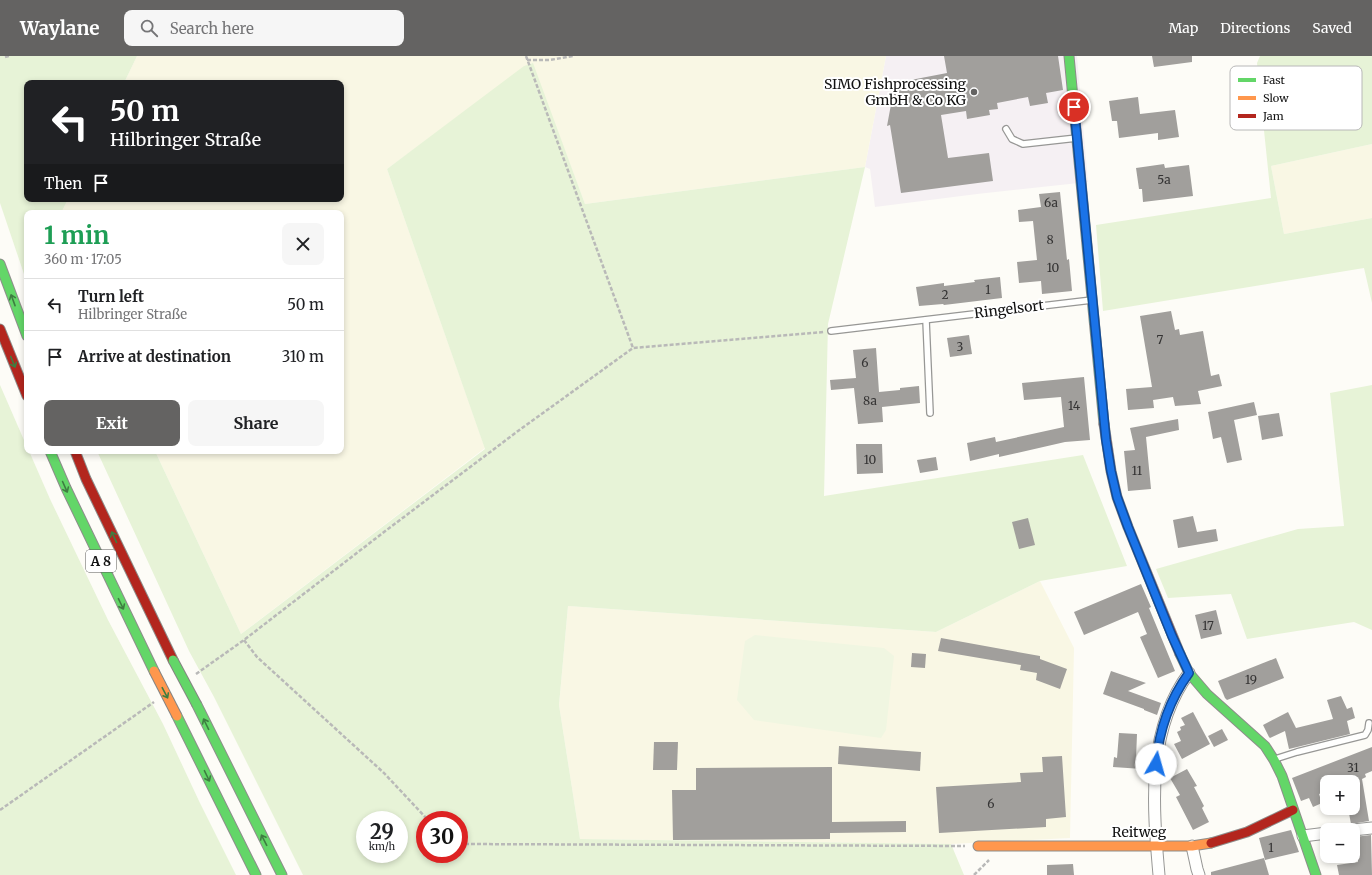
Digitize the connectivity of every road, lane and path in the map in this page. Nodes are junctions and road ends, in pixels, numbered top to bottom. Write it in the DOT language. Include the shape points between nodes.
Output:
graph roads {
  1 [pos="9,56"];
  2 [pos="526,56"];
  3 [pos="573,56"];
  4 [pos="1069,56"];
  5 [pos="5,57"];
  6 [pos="527,60"];
  7 [pos="1006,129"];
  8 [pos="1077,138"];
  9 [pos="0,264"];
  10 [pos="1092,300"];
  11 [pos="926,320"];
  12 [pos="24,328"];
  13 [pos="0,329"];
  14 [pos="831,331"];
  15 [pos="633,348"];
  16 [pos="24,389"];
  17 [pos="930,413"];
  18 [pos="51,454"];
  19 [pos="75,454"];
  20 [pos="244,640"];
  21 [pos="1189,673"];
  22 [pos="195,674"];
  23 [pos="158,699"];
  24 [pos="1369,723"];
  25 [pos="1274,760"];
  26 [pos="0,810"];
  27 [pos="1293,810"];
  28 [pos="420,811"];
  29 [pos="1372,828"];
  30 [pos="1360,829"];
  31 [pos="1320,834"];
  32 [pos="1303,836"];
  33 [pos="468,844"];
  34 [pos="978,846"];
  35 [pos="998,846"];
  36 [pos="1157,846"];
  37 [pos="1192,846"];
  38 [pos="256,875"];
  39 [pos="282,875"];
  40 [pos="974,875"];
  41 [pos="1159,875"];
  42 [pos="1200,875"];
  43 [pos="1316,875"];
  1 -- 5 [label="path"];
  2 -- 6 [label="path"];
  3 -- 6 [label="path"];
  4 -- 8 [label="main road"];
  6 -- 15 [label="path"];
  7 -- 8 [label="lane" via="1012,139 1023,144"];
  8 -- 10 [label="main road"];
  12 -- 9 [label="main road, one-way"];
  10 -- 11 [label="lane, Ringelsort"];
  10 -- 21 [label="main road" via="1106,440 1117,497"];
  11 -- 14 [label="lane, Ringelsort"];
  11 -- 17 [label="lane"];
  13 -- 16 [label="main road, one-way"];
  14 -- 15 [label="path"];
  15 -- 20 [label="path" via="414,509"];
  18 -- 38 [label="main road, A 8, one-way, bridge" via="154,671"];
  39 -- 19 [label="main road, A 8, one-way, bridge" via="173,660"];
  20 -- 22 [label="path"];
  20 -- 28 [label="path" via="256,657 384,773"];
  21 -- 25 [label="main road" via="1207,694 1265,746"];
  21 -- 36 [label="street" via="1173,698 1158,746 1155,795"];
  23 -- 26 [label="path"];
  24 -- 25 [label="lane" via="1365,736"];
  25 -- 27 [label="main road"];
  27 -- 32 [label="main road"];
  27 -- 37 [label="main road, Reitweg" via="1217,842"];
  29 -- 30 [label="street"];
  31 -- 32 [label="street"];
  32 -- 43 [label="main road"];
  33 -- 34 [label="path"];
  34 -- 35 [label="main road, Reitweg"];
  35 -- 36 [label="main road, Reitweg"];
  35 -- 40 [label="path" via="991,859"];
  36 -- 37 [label="main road, Reitweg"];
  36 -- 41 [label="street"];
  37 -- 42 [label="street"];
}
